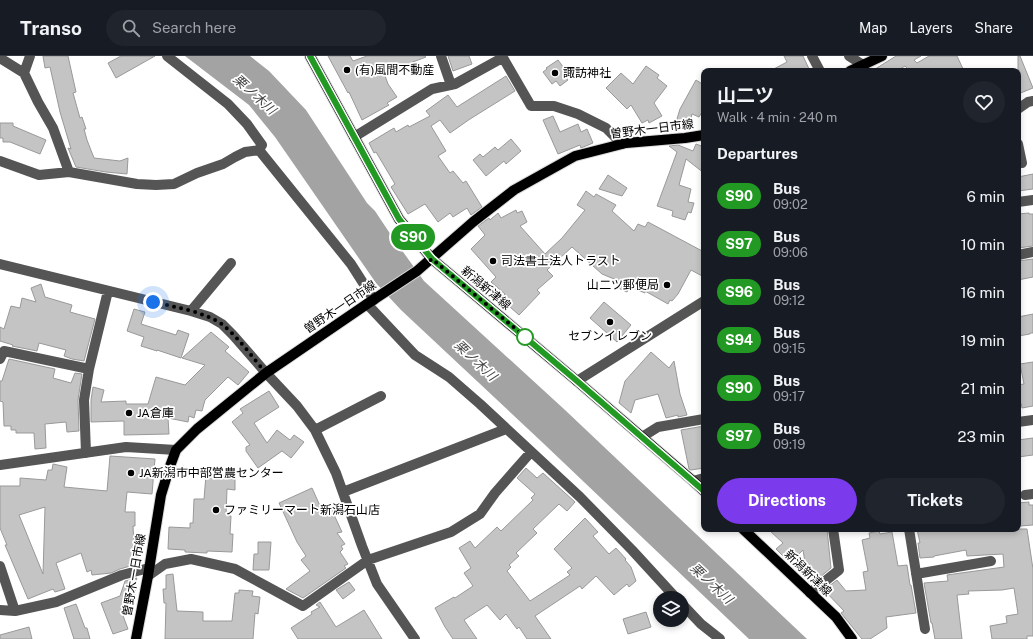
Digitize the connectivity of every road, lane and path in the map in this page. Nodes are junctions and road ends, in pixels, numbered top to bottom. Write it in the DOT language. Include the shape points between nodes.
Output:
graph roads {
  1 [pos="30,56"];
  2 [pos="167,56"];
  3 [pos="310,56"];
  4 [pos="441,56"];
  5 [pos="812,56"];
  6 [pos="849,56"];
  7 [pos="882,56"];
  8 [pos="502,57"];
  9 [pos="0,58"];
  10 [pos="818,68"];
  11 [pos="864,68"];
  12 [pos="24,73"];
  13 [pos="451,85"];
  14 [pos="1033,101"];
  15 [pos="1021,107"];
  16 [pos="701,135"];
  17 [pos="354,138"];
  18 [pos="622,144"];
  19 [pos="259,150"];
  20 [pos="1021,158"];
  21 [pos="0,161"];
  22 [pos="1022,163"];
  23 [pos="69,172"];
  24 [pos="1033,200"];
  25 [pos="1021,202"];
  26 [pos="1033,252"];
  27 [pos="1021,254"];
  28 [pos="432,259"];
  29 [pos="231,263"];
  30 [pos="0,264"];
  31 [pos="108,291"];
  32 [pos="374,299"];
  33 [pos="701,303"];
  34 [pos="191,311"];
  35 [pos="0,359"];
  36 [pos="89,369"];
  37 [pos="266,373"];
  38 [pos="577,381"];
  39 [pos="381,396"];
  40 [pos="701,420"];
  41 [pos="1033,420"];
  42 [pos="1021,422"];
  43 [pos="506,429"];
  44 [pos="315,430"];
  45 [pos="642,437"];
  46 [pos="176,450"];
  47 [pos="530,452"];
  48 [pos="86,453"];
  49 [pos="0,465"];
  50 [pos="701,479"];
  51 [pos="693,481"];
  52 [pos="701,488"];
  53 [pos="343,492"];
  54 [pos="746,532"];
  55 [pos="833,532"];
  56 [pos="909,532"];
  57 [pos="368,560"];
  58 [pos="991,561"];
  59 [pos="0,566"];
  60 [pos="148,572"];
  61 [pos="916,574"];
  62 [pos="670,591"];
  63 [pos="810,593"];
  64 [pos="0,610"];
  65 [pos="15,610"];
  66 [pos="689,611"];
  67 [pos="925,629"];
  68 [pos="717,638"];
  69 [pos="136,639"];
  70 [pos="415,639"];
  71 [pos="852,639"];
  1 -- 12 [label="street"];
  2 -- 19 [label="street" via="228,104 262,145"];
  3 -- 17 [label="main road, 新潟新津線"];
  4 -- 13 [label="street"];
  5 -- 10 [label="street"];
  6 -- 11 [label="street"];
  7 -- 11 [label="main road"];
  8 -- 13 [label="street"];
  8 -- 18 [label="street" via="531,106 554,106 578,114 606,128"];
  9 -- 12 [label="street"];
  12 -- 23 [label="street" via="53,128"];
  13 -- 17 [label="street" via="432,89"];
  14 -- 15 [label="street"];
  16 -- 18 [label="main road, 曽野木一日市線"];
  17 -- 28 [label="main road, 新潟新津線" via="399,219"];
  18 -- 28 [label="main road, 曽野木一日市線" via="575,156 514,190"];
  19 -- 23 [label="street" via="245,152 174,184 137,184"];
  19 -- 32 [label="street" via="351,264"];
  20 -- 22 [label="street"];
  21 -- 23 [label="street" via="40,175"];
  24 -- 25 [label="street"];
  26 -- 27 [label="street"];
  28 -- 32 [label="main road, 曽野木一日市線"];
  28 -- 38 [label="main road, 新潟新津線"];
  29 -- 34 [label="street"];
  30 -- 31 [label="street"];
  31 -- 34 [label="street"];
  31 -- 36 [label="street"];
  32 -- 37 [label="main road, 曽野木一日市線"];
  32 -- 43 [label="street" via="414,355 449,378"];
  33 -- 38 [label="street"];
  34 -- 37 [label="street" via="222,324"];
  35 -- 36 [label="street" via="4,351"];
  36 -- 48 [label="street" via="84,400"];
  37 -- 44 [label="street"];
  37 -- 46 [label="main road, 曽野木一日市線" via="197,429"];
  38 -- 45 [label="main road, 新潟新津線"];
  39 -- 44 [label="street"];
  40 -- 45 [label="street" via="658,427"];
  41 -- 42 [label="street"];
  43 -- 47 [label="street"];
  43 -- 53 [label="street"];
  44 -- 53 [label="street"];
  45 -- 51 [label="main road, 新潟新津線"];
  46 -- 48 [label="street" via="126,447"];
  46 -- 60 [label="main road, 曽野木一日市線" via="161,495"];
  47 -- 57 [label="street" via="480,514 451,532"];
  47 -- 62 [label="street" via="580,497"];
  48 -- 49 [label="street"];
  50 -- 51 [label="street"];
  51 -- 52 [label="main road, 新潟新津線"];
  53 -- 57 [label="street"];
  54 -- 63 [label="main road, 新潟新津線"];
  55 -- 63 [label="street" via="839,570"];
  56 -- 61 [label="street"];
  57 -- 60 [label="street" via="303,606 235,569 191,559 165,564"];
  57 -- 70 [label="street" via="377,584"];
  58 -- 61 [label="street"];
  59 -- 65 [label="street"];
  60 -- 65 [label="street" via="122,575 56,602"];
  60 -- 69 [label="main road, 曽野木一日市線"];
  61 -- 67 [label="street"];
  63 -- 71 [label="main road, 新潟新津線" via="836,617"];
  64 -- 65 [label="street"];
  66 -- 68 [label="street"];
}
